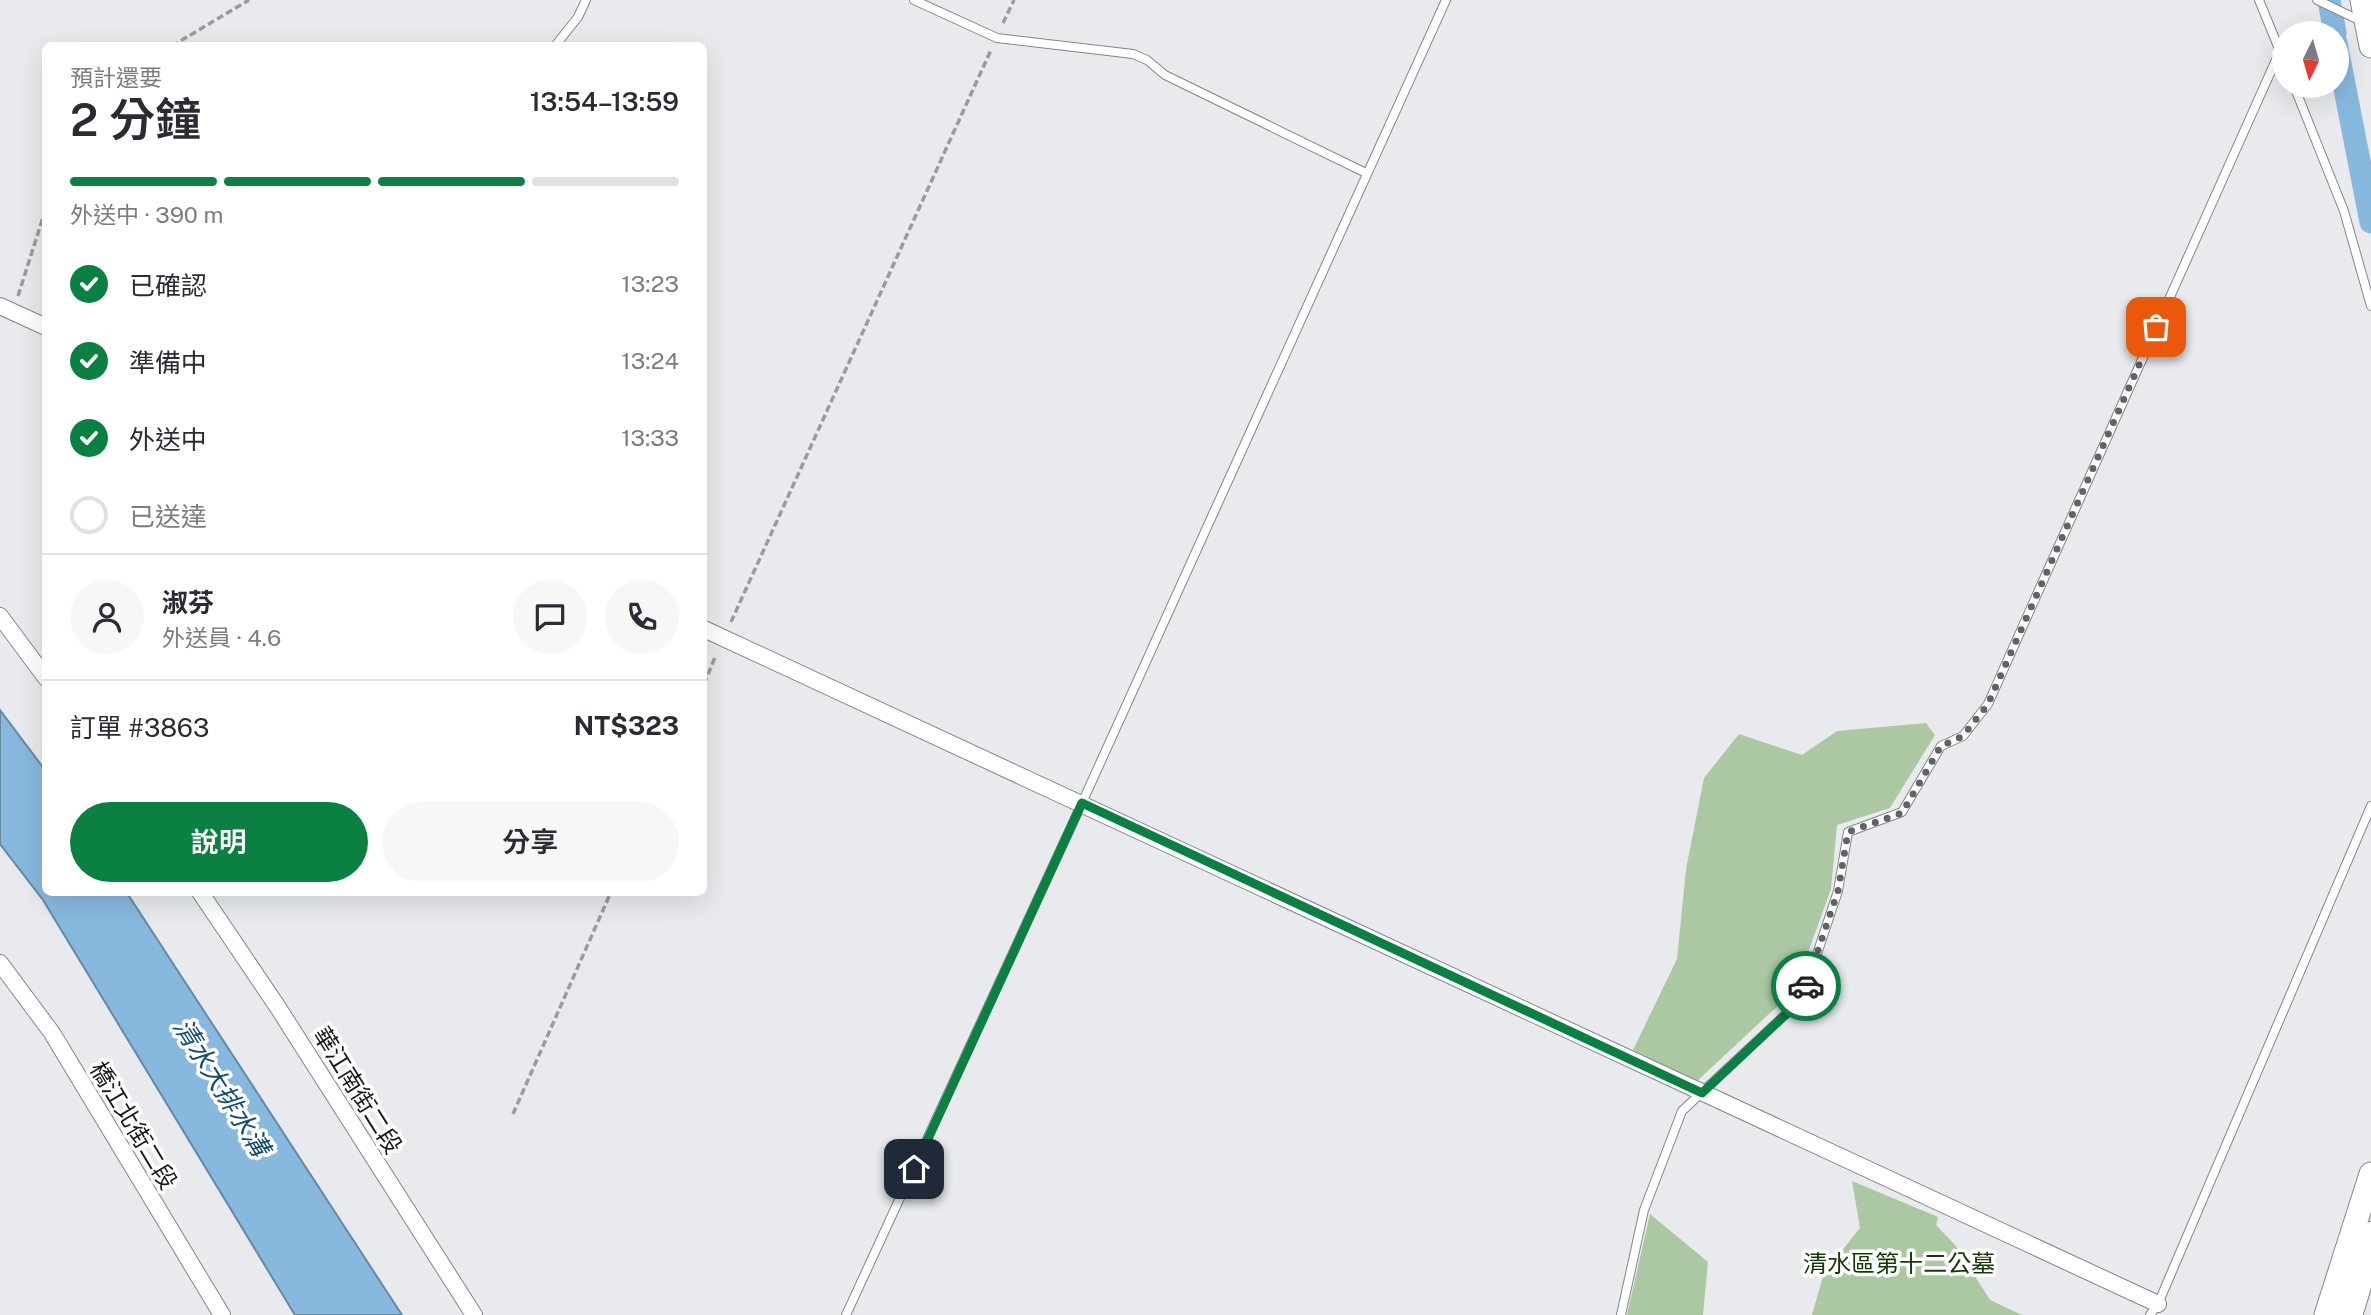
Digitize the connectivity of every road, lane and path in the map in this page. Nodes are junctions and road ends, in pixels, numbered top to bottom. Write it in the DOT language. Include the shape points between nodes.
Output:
graph roads {
  1 [pos="249,0"];
  2 [pos="586,0"];
  3 [pos="914,0"];
  4 [pos="1014,0"];
  5 [pos="1446,0"];
  6 [pos="2259,0"];
  7 [pos="2317,0"];
  8 [pos="2358,12"];
  9 [pos="2272,32"];
  10 [pos="996,38"];
  11 [pos="179,42"];
  12 [pos="558,42"];
  13 [pos="2371,46"];
  14 [pos="2272,69"];
  15 [pos="2299,98"];
  16 [pos="1366,173"];
  17 [pos="42,218"];
  18 [pos="2371,306"];
  19 [pos="6,309"];
  20 [pos="42,325"];
  21 [pos="0,616"];
  22 [pos="707,630"];
  23 [pos="724,638"];
  24 [pos="42,673"];
  25 [pos="707,677"];
  26 [pos="1082,803"];
  27 [pos="2371,806"];
  28 [pos="203,896"];
  29 [pos="609,896"];
  30 [pos="0,963"];
  31 [pos="1702,1093"];
  32 [pos="513,1114"];
  33 [pos="2371,1174"];
  34 [pos="2371,1237"];
  35 [pos="2154,1310"];
  36 [pos="222,1315"];
  37 [pos="474,1315"];
  38 [pos="846,1315"];
  39 [pos="1621,1315"];
  40 [pos="2326,1315"];
  41 [pos="2347,1315"];
  1 -- 11 [label="path"];
  2 -- 12 [label="lane"];
  3 -- 10 [label="lane"];
  4 -- 10 [label="path"];
  5 -- 16 [label="lane"];
  6 -- 9 [label="lane"];
  7 -- 8 [label="lane"];
  8 -- 13 [label="street"];
  10 -- 16 [label="lane" via="1133,54 1165,75"];
  10 -- 23 [label="path"];
  14 -- 31 [label="lane" via="1988,704 1963,736 1941,746 1902,813 1848,832 1838,891 1802,999"];
  15 -- 18 [label="lane" via="2344,211"];
  16 -- 26 [label="lane"];
  17 -- 19 [label="path"];
  19 -- 20 [label="street"];
  21 -- 24 [label="street"];
  22 -- 23 [label="street"];
  23 -- 25 [label="path"];
  23 -- 26 [label="street"];
  26 -- 31 [label="street"];
  26 -- 38 [label="lane"];
  27 -- 35 [label="lane"];
  28 -- 37 [label="street, 華江南街二段"];
  29 -- 32 [label="path"];
  30 -- 36 [label="street, 橋江北街二段" via="52,1033"];
  31 -- 35 [label="street"];
  31 -- 39 [label="lane" via="1682,1111 1644,1210"];
  33 -- 40 [label="street"];
  34 -- 41 [label="highway"];
}
